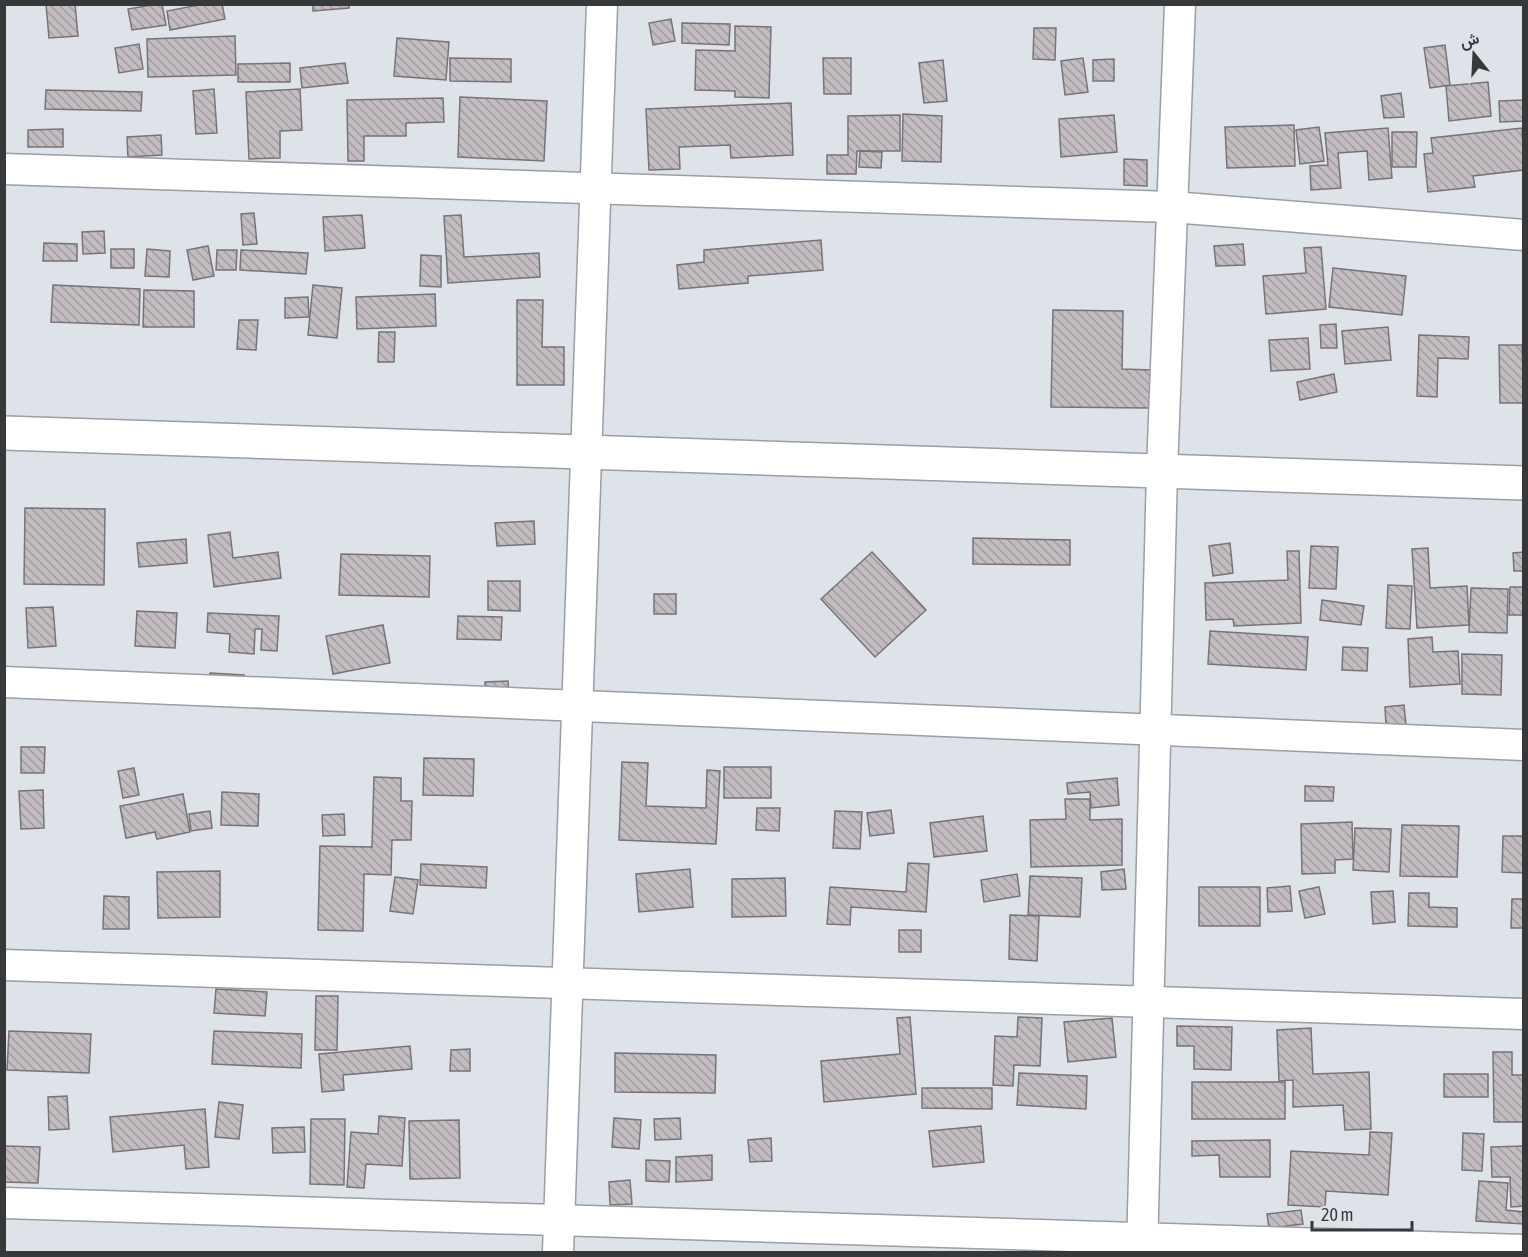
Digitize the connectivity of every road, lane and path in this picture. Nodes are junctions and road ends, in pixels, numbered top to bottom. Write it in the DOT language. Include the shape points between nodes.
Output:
graph roads {
  1 [pos="602,4"];
  2 [pos="1180,4"];
  3 [pos="4,169"];
  4 [pos="596,188"];
  5 [pos="1172,207"];
  6 [pos="1524,235"];
  7 [pos="4,433"];
  8 [pos="587,452"];
  9 [pos="1162,471"];
  10 [pos="1524,483"];
  11 [pos="4,682"];
  12 [pos="578,706"];
  13 [pos="1156,730"];
  14 [pos="1524,745"];
  15 [pos="4,965"];
  16 [pos="568,983"];
  17 [pos="1149,1002"];
  18 [pos="1524,1014"];
  19 [pos="4,1203"];
  20 [pos="559,1220"];
  21 [pos="1142,1245"];
  22 [pos="1524,1250"];
  23 [pos="558,1252"];
  1 -- 4 [label="street"];
  2 -- 5 [label="street"];
  3 -- 4 [label="street"];
  4 -- 5 [label="street"];
  4 -- 8 [label="street"];
  5 -- 6 [label="street"];
  5 -- 9 [label="street"];
  7 -- 8 [label="main road"];
  8 -- 9 [label="main road"];
  8 -- 12 [label="street"];
  9 -- 10 [label="main road"];
  9 -- 13 [label="street"];
  11 -- 12 [label="street"];
  12 -- 13 [label="street"];
  12 -- 16 [label="street"];
  13 -- 14 [label="street"];
  13 -- 17 [label="street"];
  15 -- 16 [label="street"];
  16 -- 17 [label="street"];
  16 -- 20 [label="street"];
  17 -- 18 [label="street"];
  17 -- 21 [label="street"];
  19 -- 20 [label="street"];
  20 -- 21 [label="street"];
  20 -- 23 [label="street"];
  21 -- 22 [label="street"];
}
